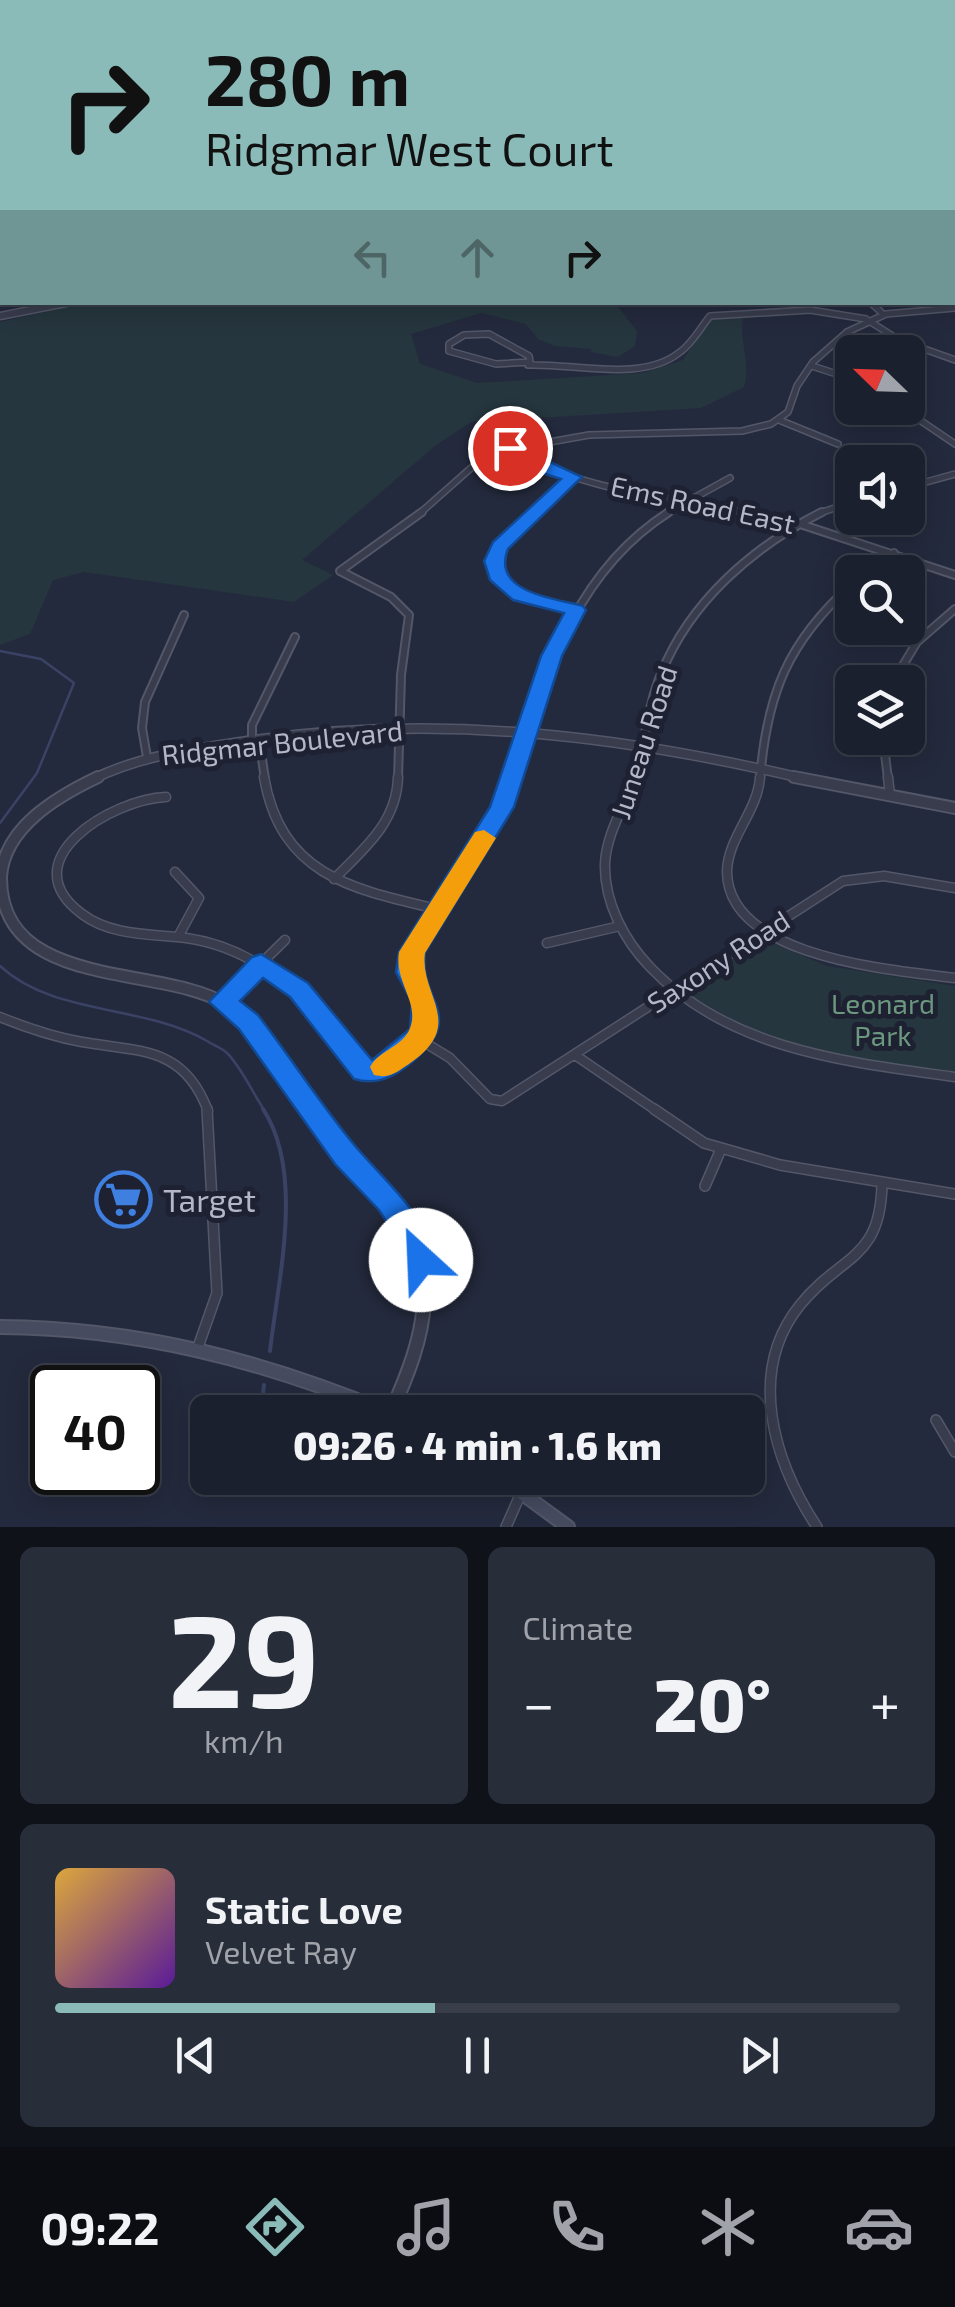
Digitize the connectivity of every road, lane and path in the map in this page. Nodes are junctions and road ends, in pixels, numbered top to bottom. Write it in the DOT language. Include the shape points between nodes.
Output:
graph roads {
  1 [pos="56,305"];
  2 [pos="873,305"];
  3 [pos="955,308"];
  4 [pos="882,313"];
  5 [pos="0,316"];
  6 [pos="866,319"];
  7 [pos="955,360"];
  8 [pos="528,364"];
  9 [pos="811,366"];
  10 [pos="835,374"];
  11 [pos="780,420"];
  12 [pos="925,424"];
  13 [pos="838,444"];
  14 [pos="955,444"];
  15 [pos="510,448"];
  16 [pos="955,474"];
  17 [pos="573,477"];
  18 [pos="730,478"];
  19 [pos="925,482"];
  20 [pos="685,499"];
  21 [pos="835,506"];
  22 [pos="800,524"];
  23 [pos="895,552"];
  24 [pos="891,555"];
  25 [pos="955,575"];
  26 [pos="835,601"];
  27 [pos="955,609"];
  28 [pos="576,610"];
  29 [pos="184,615"];
  30 [pos="295,637"];
  31 [pos="904,665"];
  32 [pos="399,727"];
  33 [pos="527,728"];
  34 [pos="255,740"];
  35 [pos="643,744"];
  36 [pos="886,755"];
  37 [pos="147,757"];
  38 [pos="760,770"];
  39 [pos="166,797"];
  40 [pos="891,799"];
  41 [pos="955,808"];
  42 [pos="175,872"];
  43 [pos="334,878"];
  44 [pos="955,888"];
  45 [pos="438,910"];
  46 [pos="620,926"];
  47 [pos="765,930"];
  48 [pos="178,937"];
  49 [pos="284,940"];
  50 [pos="547,943"];
  51 [pos="261,964"];
  52 [pos="955,978"];
  53 [pos="675,989"];
  54 [pos="222,1002"];
  55 [pos="0,1017"];
  56 [pos="419,1038"];
  57 [pos="574,1055"];
  58 [pos="955,1077"];
  59 [pos="720,1149"];
  60 [pos="882,1183"];
  61 [pos="705,1186"];
  62 [pos="955,1194"];
  63 [pos="0,1327"];
  64 [pos="198,1346"];
  65 [pos="345,1395"];
  66 [pos="398,1395"];
  67 [pos="936,1420"];
  68 [pos="955,1452"];
  69 [pos="520,1495"];
  70 [pos="524,1495"];
  71 [pos="506,1527"];
  72 [pos="568,1527"];
  73 [pos="816,1527"];
  1 -- 5 [label="street"];
  2 -- 4 [label="street"];
  3 -- 4 [label="street"];
  4 -- 6 [label="street"];
  6 -- 7 [label="street"];
  6 -- 8 [label="street" via="810,310 715,315 680,353 646,367"];
  6 -- 9 [label="street"];
  8 -- 8 [label="street" via="469,358 448,347 464,335 488,334 529,356"];
  9 -- 10 [label="street"];
  9 -- 11 [label="street"];
  11 -- 13 [label="street"];
  11 -- 15 [label="street" via="742,430 642,430"];
  12 -- 14 [label="street"];
  15 -- 17 [label="street, Ems Road East"];
  15 -- 32 [label="street" via="483,456 340,571 408,611"];
  16 -- 19 [label="street"];
  17 -- 20 [label="street, Ems Road East"];
  17 -- 28 [label="street" via="500,546 494,561 497,576 514,593"];
  18 -- 20 [label="street"];
  20 -- 22 [label="street, Ems Road East"];
  20 -- 28 [label="street" via="634,534"];
  21 -- 22 [label="street, Juneau Road"];
  22 -- 23 [label="street, Ems Road East"];
  22 -- 35 [label="street, Juneau Road" via="704,598 660,674"];
  23 -- 24 [label="street"];
  23 -- 25 [label="street, Ems Road East"];
  26 -- 38 [label="street" via="796,641 768,710"];
  27 -- 31 [label="street"];
  28 -- 33 [label="street" via="551,656"];
  29 -- 37 [label="street" via="140,720"];
  30 -- 34 [label="street" via="252,725"];
  32 -- 33 [label="street, Ridgmar Boulevard"];
  32 -- 34 [label="street, Ridgmar Boulevard"];
  32 -- 43 [label="street" via="393,809 374,840"];
  33 -- 35 [label="street, Ridgmar Boulevard"];
  33 -- 45 [label="street" via="502,807"];
  34 -- 37 [label="street, Ridgmar Boulevard"];
  34 -- 43 [label="street" via="287,843 309,867"];
  35 -- 38 [label="street, Ridgmar Boulevard"];
  35 -- 46 [label="street, Juneau Road" via="606,854"];
  36 -- 40 [label="street"];
  37 -- 54 [label="street, Ridgmar Boulevard" via="80,786 24,828 1,872 6,909 28,942 62,964 177,985"];
  38 -- 40 [label="street, Ridgmar Boulevard"];
  38 -- 47 [label="street" via="755,807 731,849 727,876 734,898"];
  39 -- 48 [label="street" via="134,802 80,831 62,852 58,876 66,899 87,918"];
  40 -- 41 [label="street, Ridgmar Boulevard"];
  42 -- 48 [label="street" via="198,898"];
  43 -- 45 [label="street"];
  44 -- 47 [label="street, Saxony Road" via="858,878"];
  45 -- 56 [label="street" via="409,965 425,1002"];
  46 -- 50 [label="street"];
  46 -- 53 [label="street, Juneau Road" via="639,956"];
  47 -- 52 [label="street" via="824,958"];
  47 -- 53 [label="street, Saxony Road"];
  48 -- 51 [label="street"];
  49 -- 51 [label="street"];
  51 -- 54 [label="street"];
  51 -- 56 [label="street" via="299,990 364,1071 390,1064"];
  53 -- 57 [label="street, Saxony Road"];
  53 -- 58 [label="street, Juneau Road" via="717,1019 774,1044"];
  54 -- 66 [label="street, Ridgmar Boulevard" via="249,1022 415,1240 426,1321"];
  55 -- 64 [label="street" via="37,1032 162,1054 201,1089 208,1110 217,1293"];
  56 -- 57 [label="street, Saxony Road" via="498,1101"];
  57 -- 59 [label="street" via="680,1130"];
  59 -- 60 [label="street"];
  59 -- 61 [label="street"];
  60 -- 62 [label="street"];
  60 -- 73 [label="street" via="884,1208 874,1236 798,1308 772,1371 776,1444"];
  63 -- 64 [label="main road" via="112,1330"];
  64 -- 65 [label="main road"];
  67 -- 68 [label="street"];
  69 -- 71 [label="street"];
  70 -- 72 [label="main road"];
}
